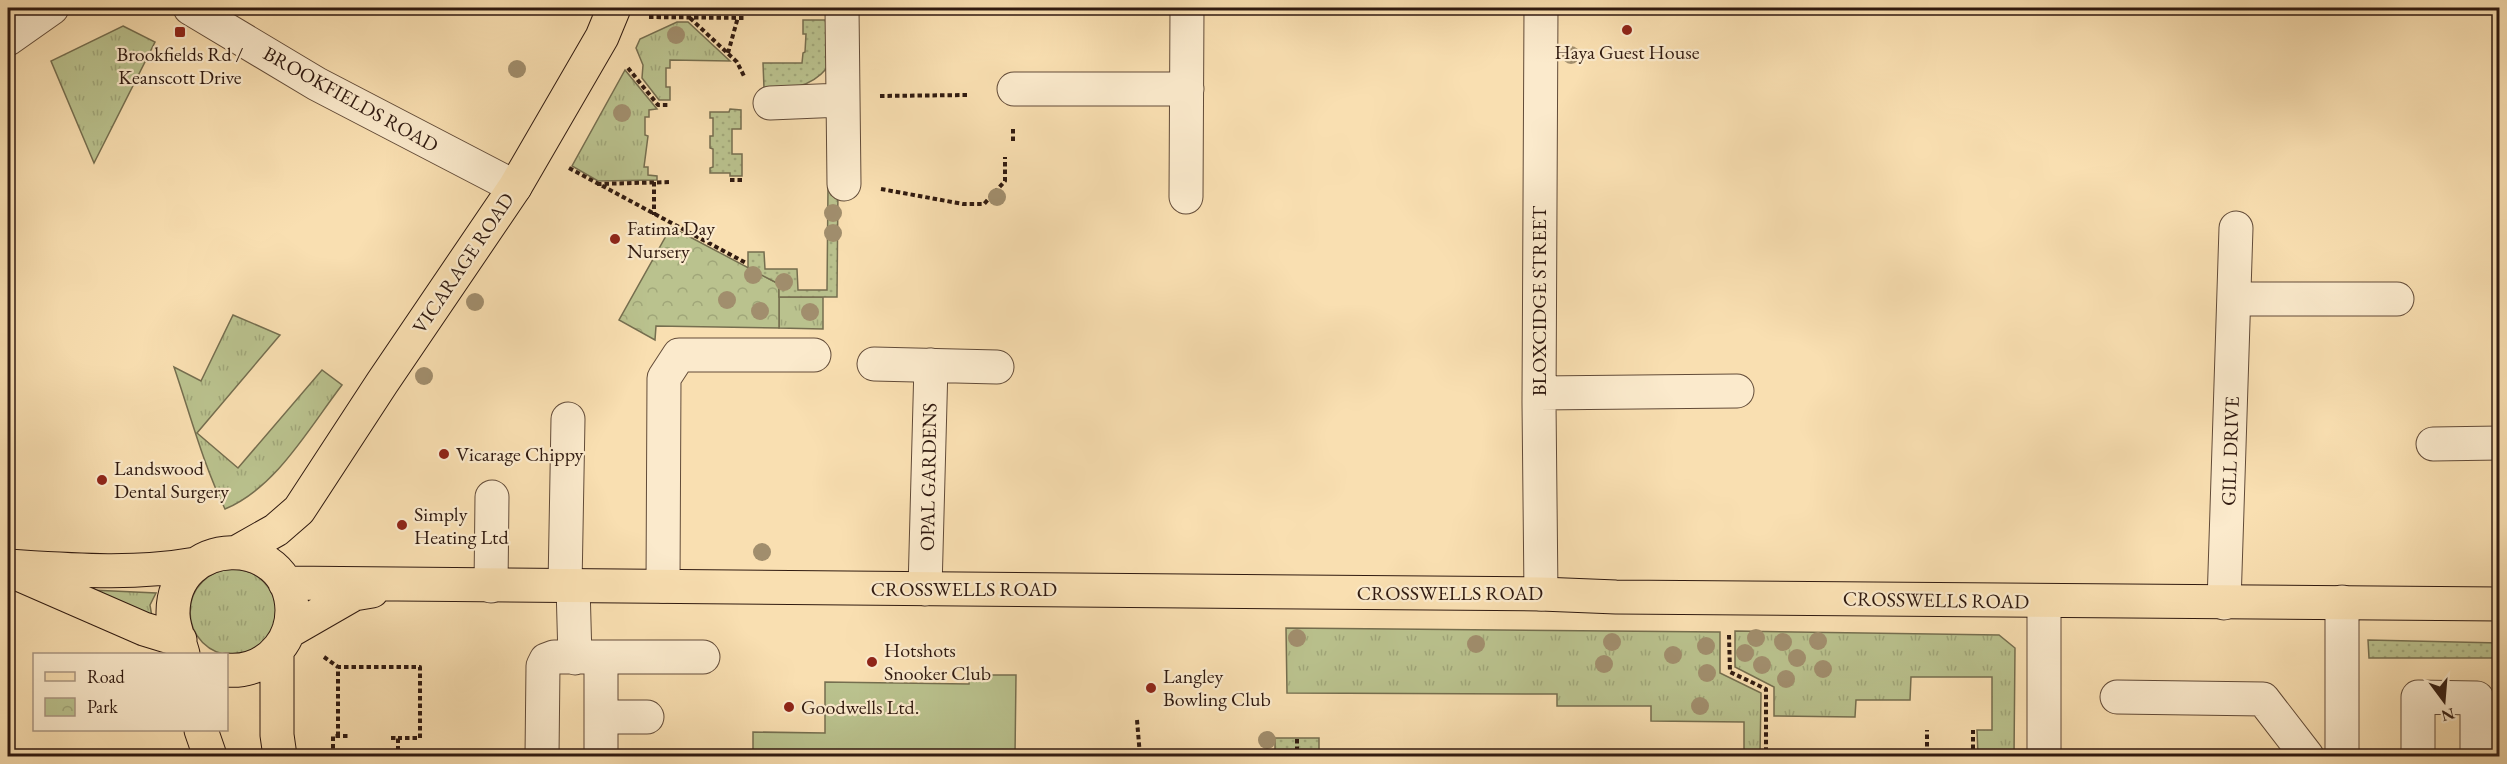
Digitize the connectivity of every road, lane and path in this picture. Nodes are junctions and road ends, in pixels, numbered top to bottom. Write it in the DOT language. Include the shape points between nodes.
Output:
graph roads {
  1 [pos="52,8"];
  2 [pos="190,8"];
  3 [pos="842,8"];
  4 [pos="1188,8"];
  5 [pos="1541,8"];
  6 [pos="628,12"];
  7 [pos="738,17"];
  8 [pos="690,18"];
  9 [pos="744,18"];
  10 [pos="8,39"];
  11 [pos="728,53"];
  12 [pos="622,60"];
  13 [pos="737,62"];
  14 [pos="1014,89"];
  15 [pos="1187,89"];
  16 [pos="879,96"];
  17 [pos="969,96"];
  18 [pos="842,100"];
  19 [pos="770,103"];
  20 [pos="670,105"];
  21 [pos="1005,157"];
  22 [pos="563,165"];
  23 [pos="730,180"];
  24 [pos="745,180"];
  25 [pos="654,182"];
  26 [pos="671,182"];
  27 [pos="597,184"];
  28 [pos="844,184"];
  29 [pos="515,187"];
  30 [pos="879,188"];
  31 [pos="1186,197"];
  32 [pos="654,216"];
  33 [pos="2236,228"];
  34 [pos="746,263"];
  35 [pos="2235,299"];
  36 [pos="2397,299"];
  37 [pos="814,355"];
  38 [pos="874,364"];
  39 [pos="931,365"];
  40 [pos="997,367"];
  41 [pos="1737,391"];
  42 [pos="1539,393"];
  43 [pos="568,419"];
  44 [pos="2499,442"];
  45 [pos="2433,444"];
  46 [pos="492,497"];
  47 [pos="299,510"];
  48 [pos="237,552"];
  49 [pos="196,564"];
  50 [pos="8,566"];
  51 [pos="8,571"];
  52 [pos="285,583"];
  53 [pos="400,585"];
  54 [pos="491,586"];
  55 [pos="569,586"];
  56 [pos="663,586"];
  57 [pos="925,589"];
  58 [pos="1541,594"];
  59 [pos="2044,601"];
  60 [pos="2342,602"];
  61 [pos="2224,603"];
  62 [pos="2499,604"];
  63 [pos="1729,625"];
  64 [pos="282,641"];
  65 [pos="185,650"];
  66 [pos="324,657"];
  67 [pos="703,657"];
  68 [pos="588,658"];
  69 [pos="338,667"];
  70 [pos="228,670"];
  71 [pos="2117,698"];
  72 [pos="601,717"];
  73 [pos="647,717"];
  74 [pos="1137,720"];
  75 [pos="1928,730"];
  76 [pos="1973,730"];
  77 [pos="202,731"];
  78 [pos="338,736"];
  79 [pos="348,736"];
  80 [pos="391,738"];
  81 [pos="398,738"];
  82 [pos="1297,739"];
  83 [pos="1927,754"];
  84 [pos="1894,755"];
  85 [pos="210,756"];
  86 [pos="280,756"];
  87 [pos="333,756"];
  88 [pos="398,756"];
  89 [pos="542,756"];
  90 [pos="601,756"];
  91 [pos="1140,756"];
  92 [pos="1297,756"];
  93 [pos="1766,756"];
  94 [pos="1860,756"];
  95 [pos="2044,756"];
  96 [pos="2307,756"];
  97 [pos="2342,756"];
  98 [pos="2418,756"];
  99 [pos="2477,756"];
  1 -- 10 [label="street"];
  2 -- 29 [label="street, BROOKFIELDS ROAD" via="317,84"];
  3 -- 18 [label="street"];
  4 -- 15 [label="street"];
  5 -- 42 [label="street, BLOXCIDGE STREET"];
  6 -- 8 [label="path"];
  6 -- 29 [label="main road, VICARAGE ROAD" via="602,37"];
  7 -- 8 [label="path"];
  7 -- 9 [label="path"];
  7 -- 11 [label="path"];
  8 -- 11 [label="path"];
  11 -- 13 [label="path"];
  12 -- 20 [label="path" via="658,105"];
  14 -- 15 [label="street"];
  15 -- 31 [label="street"];
  16 -- 17 [label="path"];
  18 -- 19 [label="street"];
  18 -- 28 [label="street"];
  21 -- 30 [label="path" via="1005,181 984,204 963,204"];
  22 -- 27 [label="path"];
  23 -- 24 [label="path"];
  25 -- 26 [label="path"];
  25 -- 27 [label="path"];
  25 -- 32 [label="path"];
  27 -- 32 [label="path"];
  29 -- 47 [label="main road, VICARAGE ROAD"];
  32 -- 34 [label="path"];
  33 -- 35 [label="street, GILL DRIVE"];
  35 -- 36 [label="street"];
  35 -- 61 [label="street, GILL DRIVE"];
  37 -- 56 [label="street" via="679,356 664,378"];
  38 -- 39 [label="street"];
  39 -- 40 [label="street"];
  39 -- 57 [label="street, OPAL GARDENS"];
  41 -- 42 [label="street"];
  42 -- 58 [label="street, BLOXCIDGE STREET"];
  43 -- 55 [label="street"];
  44 -- 45 [label="street"];
  46 -- 54 [label="street"];
  47 -- 48 [label="main road, VICARAGE ROAD" via="276,530"];
  47 -- 52 [label="main road, VICARAGE ROAD" via="287,552"];
  48 -- 49 [label="main road, VICARAGE ROAD" via="215,554"];
  48 -- 52 [label="main road" via="257,556"];
  49 -- 50 [label="main road, VICARAGE ROAD" via="162,570 111,571"];
  49 -- 65 [label="main road" via="177,590 173,616"];
  51 -- 65 [label="main road" via="118,616"];
  52 -- 53 [label="main road, CROSSWELLS ROAD"];
  52 -- 64 [label="main road, VICARAGE ROAD" via="291,598 292,622"];
  53 -- 54 [label="main road, CROSSWELLS ROAD"];
  53 -- 64 [label="main road, CROSSWELLS ROAD" via="354,594"];
  54 -- 55 [label="main road, CROSSWELLS ROAD"];
  55 -- 56 [label="main road, CROSSWELLS ROAD"];
  55 -- 68 [label="street"];
  56 -- 57 [label="main road, CROSSWELLS ROAD"];
  57 -- 58 [label="main road, CROSSWELLS ROAD"];
  58 -- 59 [label="main road, CROSSWELLS ROAD"];
  59 -- 61 [label="main road, CROSSWELLS ROAD"];
  59 -- 95 [label="street"];
  60 -- 61 [label="main road, CROSSWELLS ROAD"];
  60 -- 62 [label="main road, CROSSWELLS ROAD"];
  60 -- 97 [label="street"];
  63 -- 93 [label="path" via="1730,672 1766,689"];
  64 -- 70 [label="main road" via="271,658 252,668"];
  64 -- 86 [label="main road, VICARAGE ROAD" via="277,735"];
  66 -- 69 [label="path"];
  67 -- 68 [label="street"];
  68 -- 72 [label="street"];
  68 -- 89 [label="street" via="554,657 543,666"];
  69 -- 78 [label="path"];
  69 -- 81 [label="path" via="420,667 420,738"];
  71 -- 96 [label="street" via="2263,699"];
  72 -- 73 [label="street"];
  72 -- 90 [label="street"];
  74 -- 91 [label="path"];
  75 -- 83 [label="path"];
  76 -- 83 [label="path" via="1973,753"];
  77 -- 85 [label="main road"];
  78 -- 79 [label="path"];
  78 -- 87 [label="path" via="333,736"];
  80 -- 81 [label="path"];
  81 -- 88 [label="path"];
  82 -- 92 [label="path"];
  83 -- 84 [label="path"];
  84 -- 94 [label="path"];
  98 -- 99 [label="street" via="2418,697 2477,698"];
}
